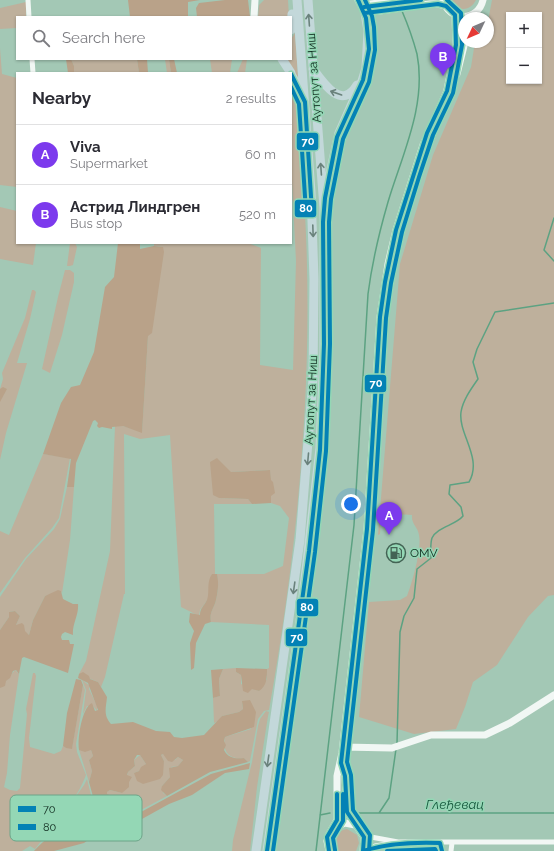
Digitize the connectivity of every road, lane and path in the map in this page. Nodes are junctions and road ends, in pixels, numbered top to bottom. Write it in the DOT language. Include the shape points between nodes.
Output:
graph roads {
  1 [pos="28,0"];
  2 [pos="256,0"];
  3 [pos="292,0"];
  4 [pos="297,0"];
  5 [pos="308,0"];
  6 [pos="403,0"];
  7 [pos="483,0"];
  8 [pos="444,3"];
  9 [pos="377,7"];
  10 [pos="363,9"];
  11 [pos="476,12"];
  12 [pos="455,15"];
  13 [pos="29,16"];
  14 [pos="254,16"];
  15 [pos="291,16"];
  16 [pos="458,16"];
  17 [pos="463,48"];
  18 [pos="32,60"];
  19 [pos="283,60"];
  20 [pos="313,68"];
  21 [pos="33,72"];
  22 [pos="290,72"];
  23 [pos="292,75"];
  24 [pos="447,91"];
  25 [pos="305,102"];
  26 [pos="324,208"];
  27 [pos="554,695"];
  28 [pos="343,747"];
  29 [pos="341,763"];
  30 [pos="355,825"];
  31 [pos="333,828"];
  32 [pos="362,832"];
  33 [pos="400,842"];
  34 [pos="554,842"];
  35 [pos="440,843"];
  36 [pos="452,843"];
  37 [pos="256,851"];
  38 [pos="267,851"];
  39 [pos="329,851"];
  40 [pos="363,851"];
  41 [pos="442,851"];
  42 [pos="451,851"];
  1 -- 13 [label="street"];
  2 -- 14 [label="street"];
  3 -- 15 [label="highway"];
  4 -- 25 [label="highway, Аутопут за Ниш"];
  20 -- 5 [label="highway, Аутопут за Ниш, one-way"];
  6 -- 9 [label="street"];
  7 -- 11 [label="street"];
  8 -- 9 [label="street"];
  8 -- 12 [label="street"];
  9 -- 10 [label="street"];
  10 -- 20 [label="highway, one-way" via="361,74 352,91 343,95 332,92 326,88"];
  10 -- 26 [label="highway" via="368,31 366,68 339,132"];
  12 -- 16 [label="street"];
  12 -- 24 [label="street" via="456,45"];
  17 -- 24 [label="street" via="457,74"];
  18 -- 21 [label="street"];
  19 -- 22 [label="highway"];
  26 -- 20 [label="highway, Аутопут за Ниш, one-way"];
  23 -- 25 [label="highway"];
  24 -- 28 [label="street" via="418,158 396,230 386,276 380,317 367,529"];
  25 -- 37 [label="highway, Аутопут за Ниш, one-way" via="313,229 313,380 301,534"];
  26 -- 38 [label="highway, Аутопут за Ниш" via="324,353 320,448 311,542"];
  27 -- 28 [label="street" via="510,723 485,735 431,735 392,748"];
  28 -- 29 [label="street"];
  29 -- 30 [label="street" via="345,776 347,812"];
  29 -- 31 [label="street" via="336,776 337,820"];
  30 -- 31 [label="street" via="345,823"];
  30 -- 32 [label="street"];
  31 -- 39 [label="street" via="327,837"];
  32 -- 33 [label="street" via="371,837"];
  32 -- 40 [label="street" via="365,842"];
  33 -- 35 [label="street"];
  33 -- 40 [label="street" via="375,846"];
  34 -- 36 [label="street"];
  35 -- 36 [label="street"];
  35 -- 41 [label="street"];
  36 -- 42 [label="street"];
}
